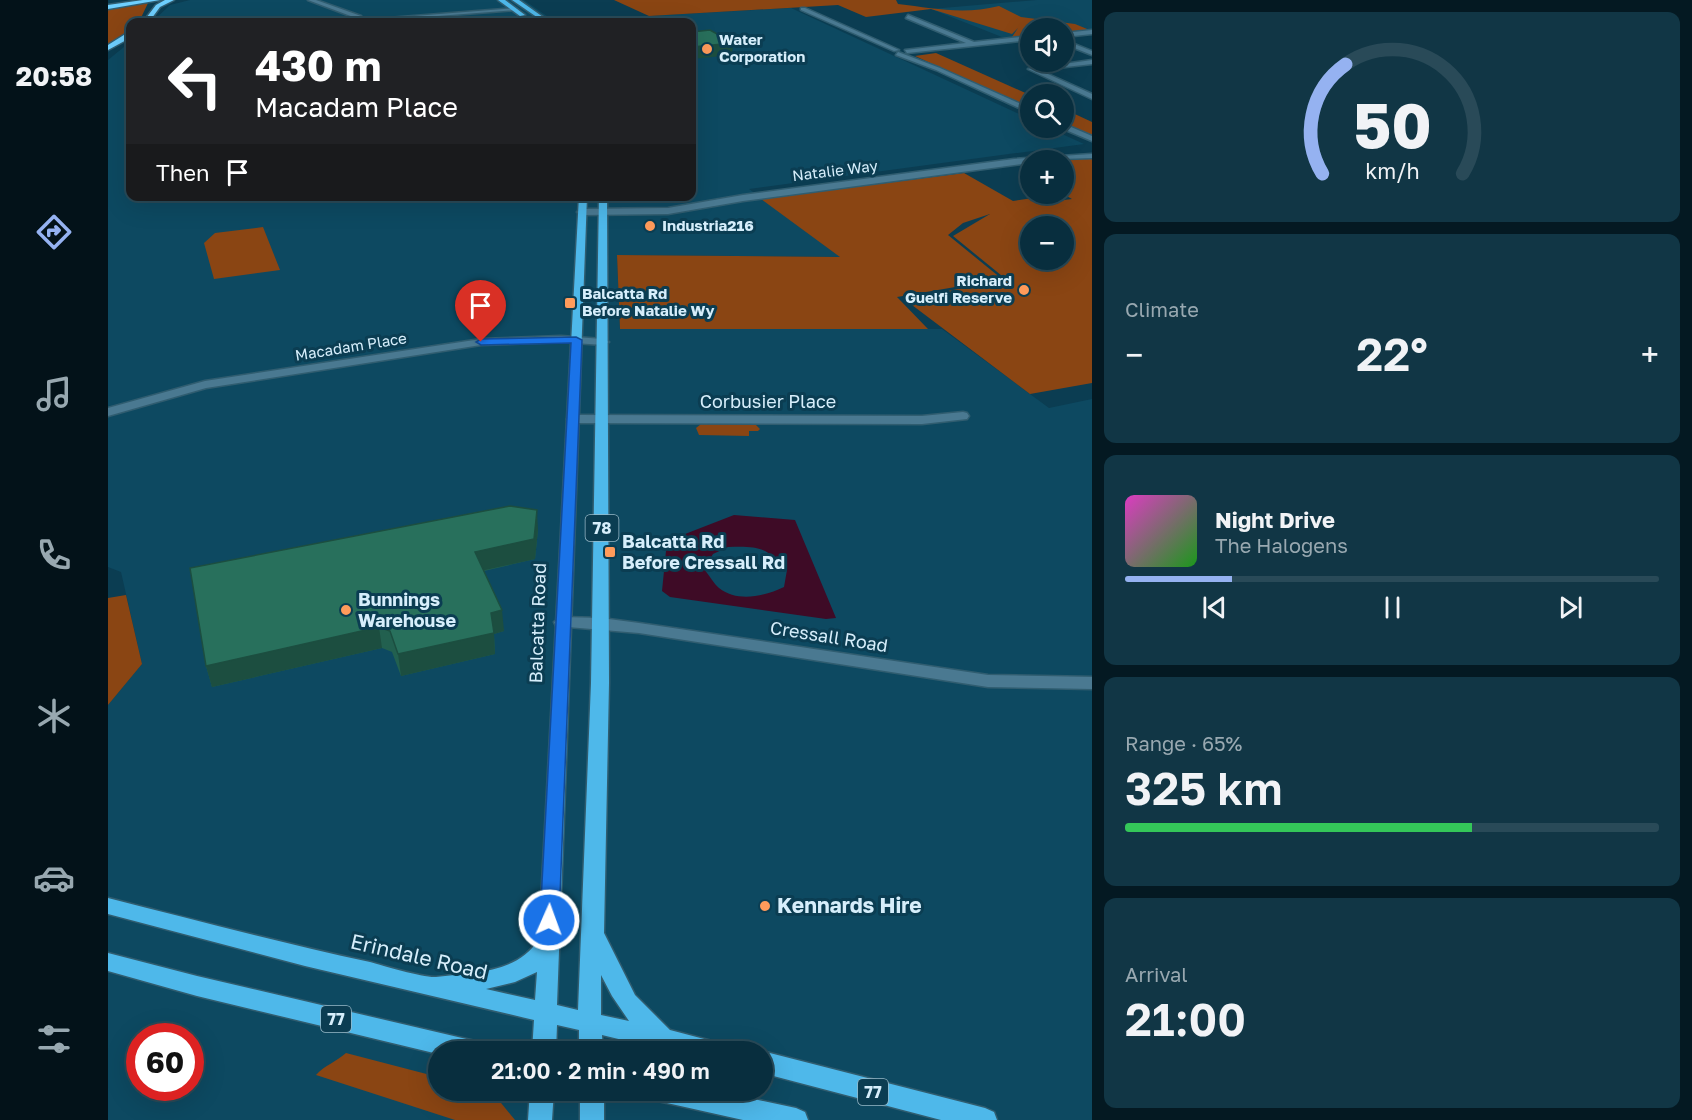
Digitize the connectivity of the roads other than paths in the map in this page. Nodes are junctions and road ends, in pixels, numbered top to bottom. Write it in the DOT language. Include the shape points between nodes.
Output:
graph roads {
  1 [pos="136,0"];
  2 [pos="155,0"];
  3 [pos="171,0"];
  4 [pos="310,0"];
  5 [pos="501,0"];
  6 [pos="514,0"];
  7 [pos="112,5"];
  8 [pos="803,9"];
  9 [pos="515,10"];
  10 [pos="908,17"];
  11 [pos="149,18"];
  12 [pos="149,18"];
  13 [pos="359,18"];
  14 [pos="412,18"];
  15 [pos="527,18"];
  16 [pos="541,18"];
  17 [pos="1092,33"];
  18 [pos="1074,35"];
  19 [pos="126,37"];
  20 [pos="1020,40"];
  21 [pos="975,45"];
  22 [pos="1074,46"];
  23 [pos="108,48"];
  24 [pos="897,52"];
  25 [pos="909,52"];
  26 [pos="1092,53"];
  27 [pos="1092,62"];
  28 [pos="938,69"];
  29 [pos="1092,97"];
  30 [pos="1020,106"];
  31 [pos="1074,131"];
  32 [pos="1092,139"];
  33 [pos="1092,154"];
  34 [pos="583,201"];
  35 [pos="603,201"];
  36 [pos="582,210"];
  37 [pos="603,210"];
  38 [pos="576,340"];
  39 [pos="603,342"];
  40 [pos="108,412"];
  41 [pos="963,416"];
  42 [pos="573,419"];
  43 [pos="603,419"];
  44 [pos="562,622"];
  45 [pos="600,623"];
  46 [pos="1092,683"];
  47 [pos="108,906"];
  48 [pos="593,933"];
  49 [pos="548,942"];
  50 [pos="108,962"];
  51 [pos="431,986"];
  52 [pos="545,1012"];
  53 [pos="589,1022"];
  54 [pos="429,1041"];
  55 [pos="544,1041"];
  56 [pos="590,1041"];
  57 [pos="674,1041"];
  58 [pos="773,1065"];
  59 [pos="541,1101"];
  60 [pos="592,1101"];
  61 [pos="709,1101"];
  62 [pos="540,1120"];
  63 [pos="592,1120"];
  64 [pos="796,1120"];
  65 [pos="985,1120"];
  1 -- 7 [label="highway"];
  2 -- 7 [label="highway"];
  2 -- 12 [label="highway"];
  3 -- 11 [label="highway" via="158,6"];
  4 -- 13 [label="street"];
  5 -- 6 [label="street"];
  5 -- 9 [label="main road"];
  6 -- 16 [label="main road"];
  8 -- 24 [label="street"];
  9 -- 14 [label="street"];
  9 -- 15 [label="main road"];
  10 -- 21 [label="street"];
  17 -- 18 [label="street"];
  19 -- 23 [label="highway"];
  20 -- 21 [label="street"];
  21 -- 25 [label="street"];
  22 -- 26 [label="street"];
  24 -- 25 [label="street"];
  24 -- 28 [label="street"];
  25 -- 28 [label="street"];
  27 -- 29 [label="street" via="1031,69"];
  28 -- 30 [label="street"];
  31 -- 32 [label="street"];
  33 -- 37 [label="street, Natalie Way" via="743,198 677,210"];
  34 -- 36 [label="main road, Balcatta Road / 78"];
  35 -- 37 [label="main road, 78"];
  36 -- 37 [label="street, Natalie Way"];
  36 -- 38 [label="main road, Balcatta Road / 78"];
  37 -- 39 [label="main road, 78"];
  38 -- 39 [label="street, Macadam Place"];
  38 -- 40 [label="street, Macadam Place" via="464,344 205,385"];
  38 -- 42 [label="main road, Balcatta Road / 78"];
  39 -- 43 [label="main road, 78"];
  41 -- 43 [label="street, Corbusier Place" via="922,420"];
  42 -- 43 [label="street, Corbusier Place"];
  42 -- 44 [label="main road, Balcatta Road / 78"];
  43 -- 45 [label="main road, 78"];
  44 -- 45 [label="street, Cressall Road"];
  44 -- 49 [label="main road, Balcatta Road / 78"];
  45 -- 46 [label="street, Cressall Road" via="988,681"];
  45 -- 48 [label="main road, 78"];
  47 -- 51 [label="main road, Erindale Road"];
  48 -- 53 [label="main road, 78"];
  48 -- 57 [label="main road" via="632,1010 646,1025"];
  49 -- 51 [label="main road" via="536,960 512,973"];
  49 -- 52 [label="main road, Balcatta Road / 78"];
  50 -- 54 [label="main road, 77"];
  51 -- 52 [label="main road, Erindale Road"];
  52 -- 53 [label="main road, Erindale Road"];
  52 -- 55 [label="main road, Balcatta Road / 78"];
  53 -- 56 [label="main road, 78"];
  53 -- 57 [label="main road, Erindale Road"];
  58 -- 65 [label="main road, 77"];
  59 -- 62 [label="main road"];
  60 -- 63 [label="main road"];
  61 -- 64 [label="main road"];
}
